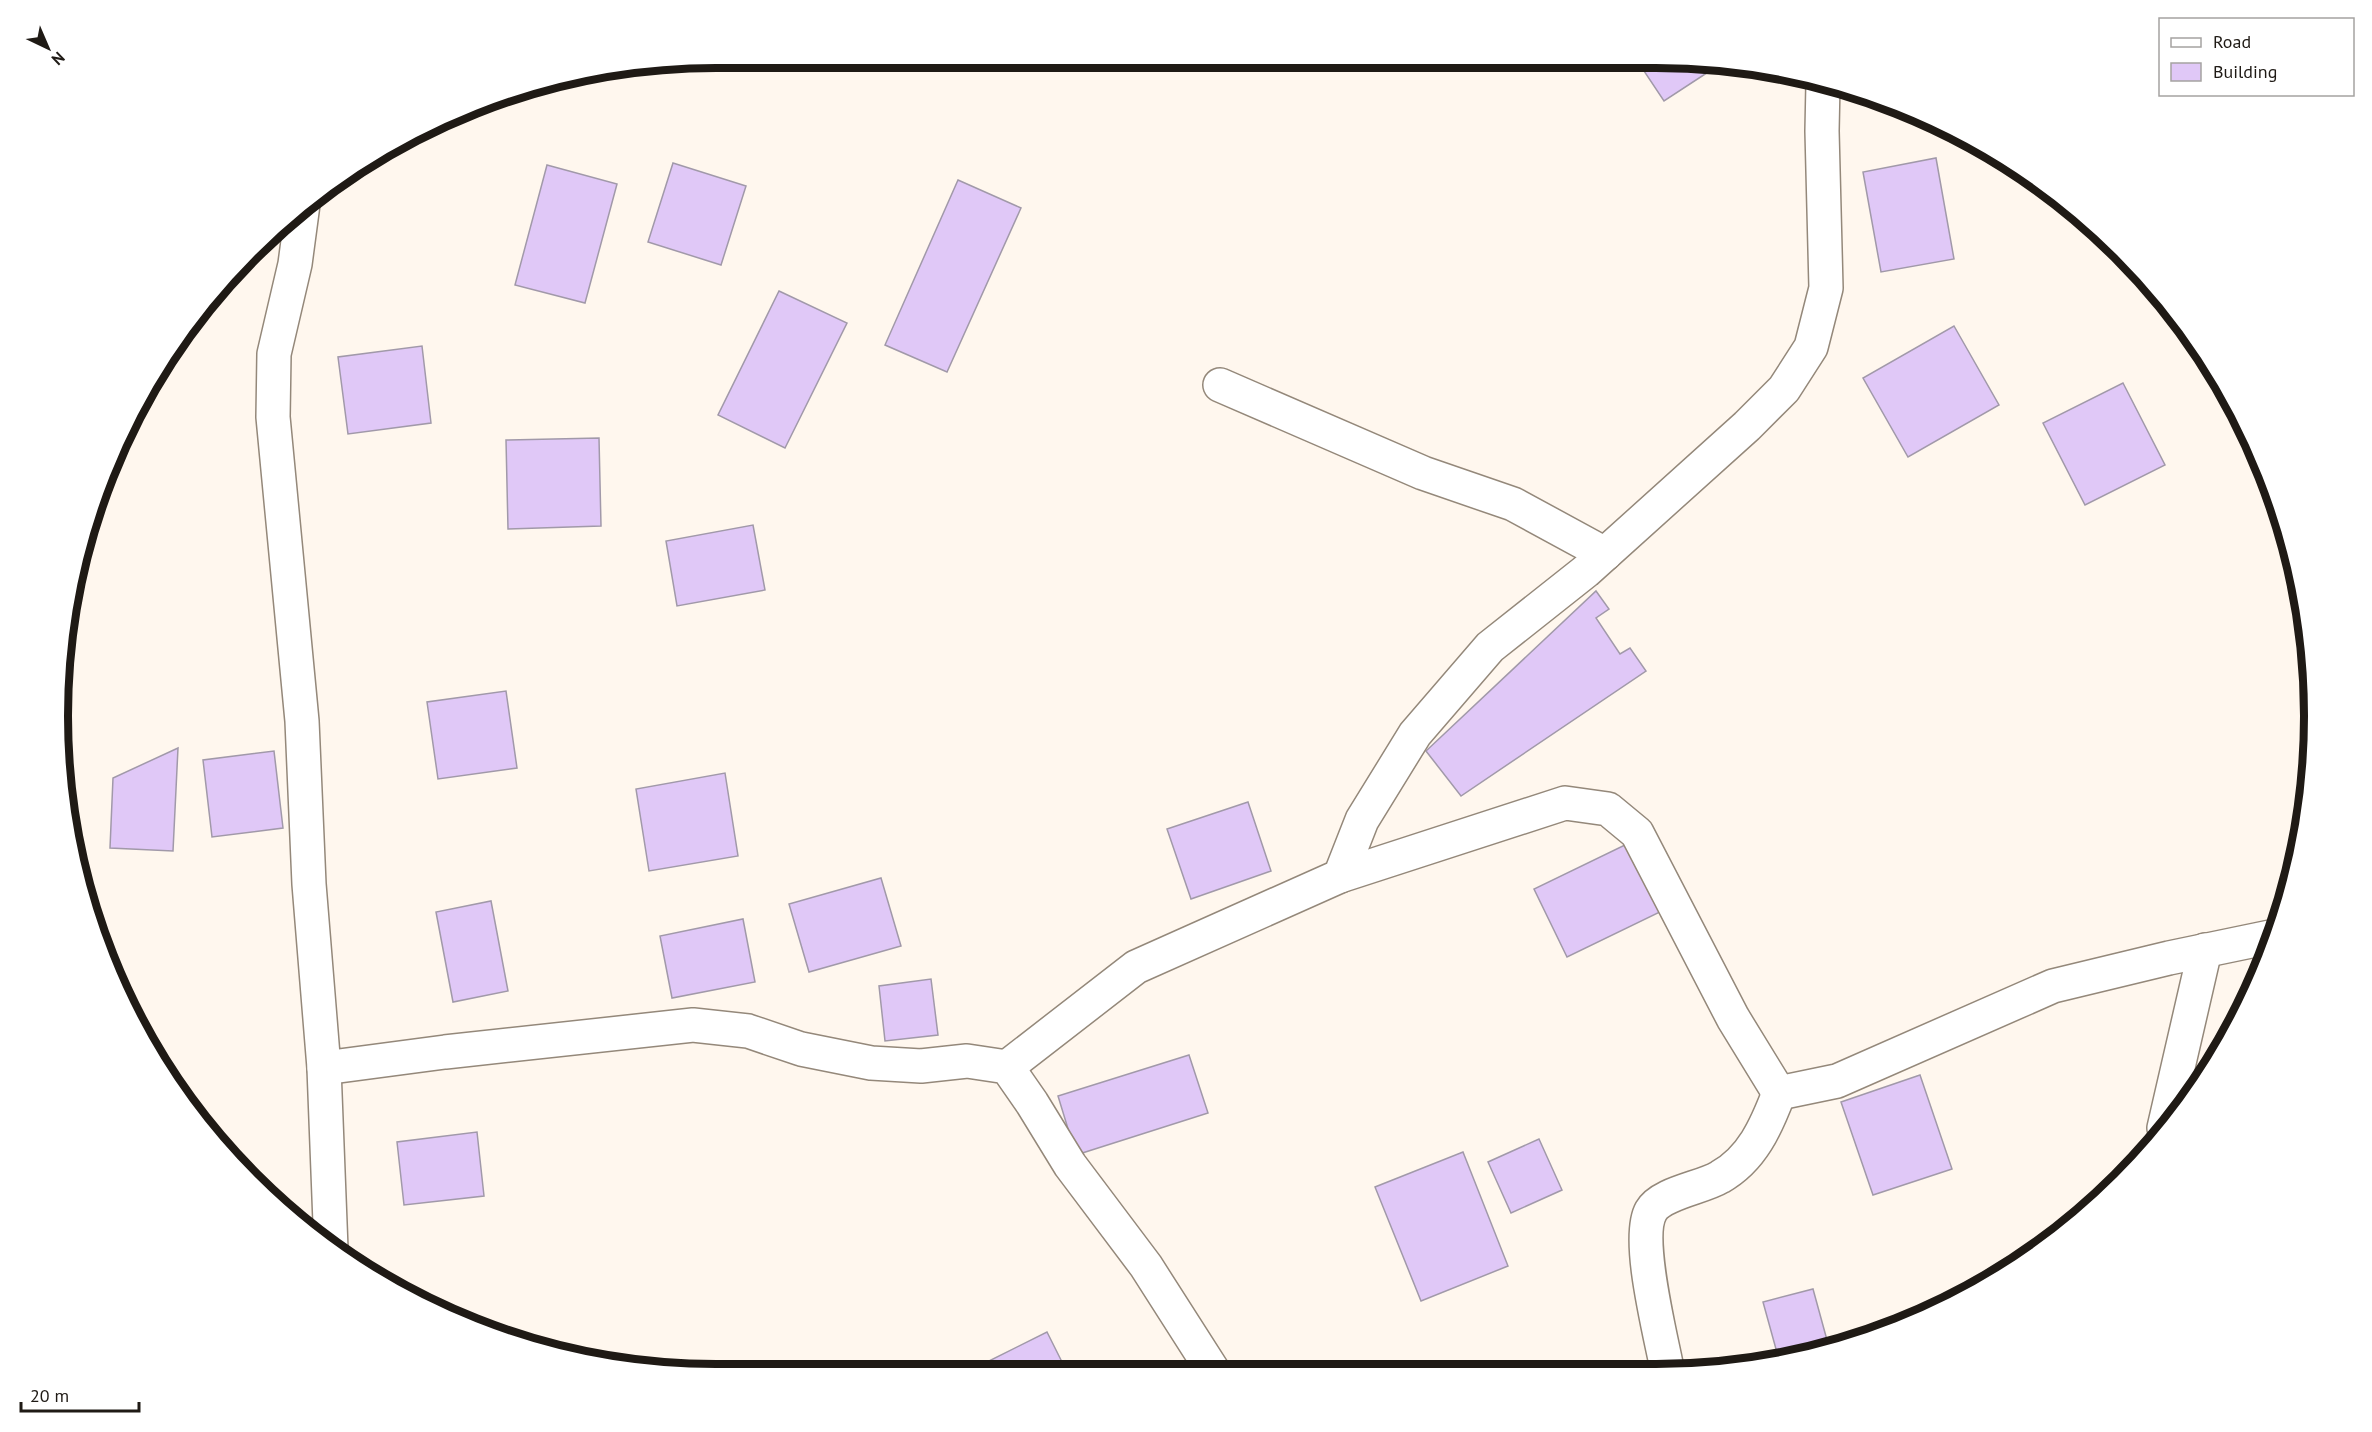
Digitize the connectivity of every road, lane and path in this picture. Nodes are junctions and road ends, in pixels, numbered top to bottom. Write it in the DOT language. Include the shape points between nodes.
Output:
graph roads {
  1 [pos="1823,90"];
  2 [pos="301,218"];
  3 [pos="1220,385"];
  4 [pos="1605,554"];
  5 [pos="1340,876"];
  6 [pos="2265,938"];
  7 [pos="2205,950"];
  8 [pos="324,1068"];
  9 [pos="1006,1068"];
  10 [pos="1779,1093"];
  11 [pos="2167,1115"];
  12 [pos="331,1237"];
  13 [pos="1209,1364"];
  14 [pos="1666,1364"];
  1 -- 4 [label="street" via="1826,288 1811,347 1784,389"];
  2 -- 8 [label="street" via="295,264 274,354 273,417 302,721 309,884"];
  3 -- 4 [label="street" via="1423,474 1513,504"];
  4 -- 5 [label="street" via="1490,646 1415,735 1362,820"];
  5 -- 9 [label="street" via="1136,967"];
  5 -- 10 [label="street" via="1565,803 1608,809 1637,833 1733,1018"];
  6 -- 7 [label="street"];
  7 -- 10 [label="street" via="2053,986 1837,1081"];
  7 -- 11 [label="street"];
  8 -- 9 [label="street" via="693,1025 748,1031 801,1049 871,1063 921,1066 967,1061"];
  8 -- 12 [label="street"];
  9 -- 13 [label="street" via="1070,1166 1146,1266"];
  10 -- 14 [label="street" via="1768,1123 1748,1156 1720,1177 1662,1200 1651,1210 1646,1226 1648,1269"];
}
